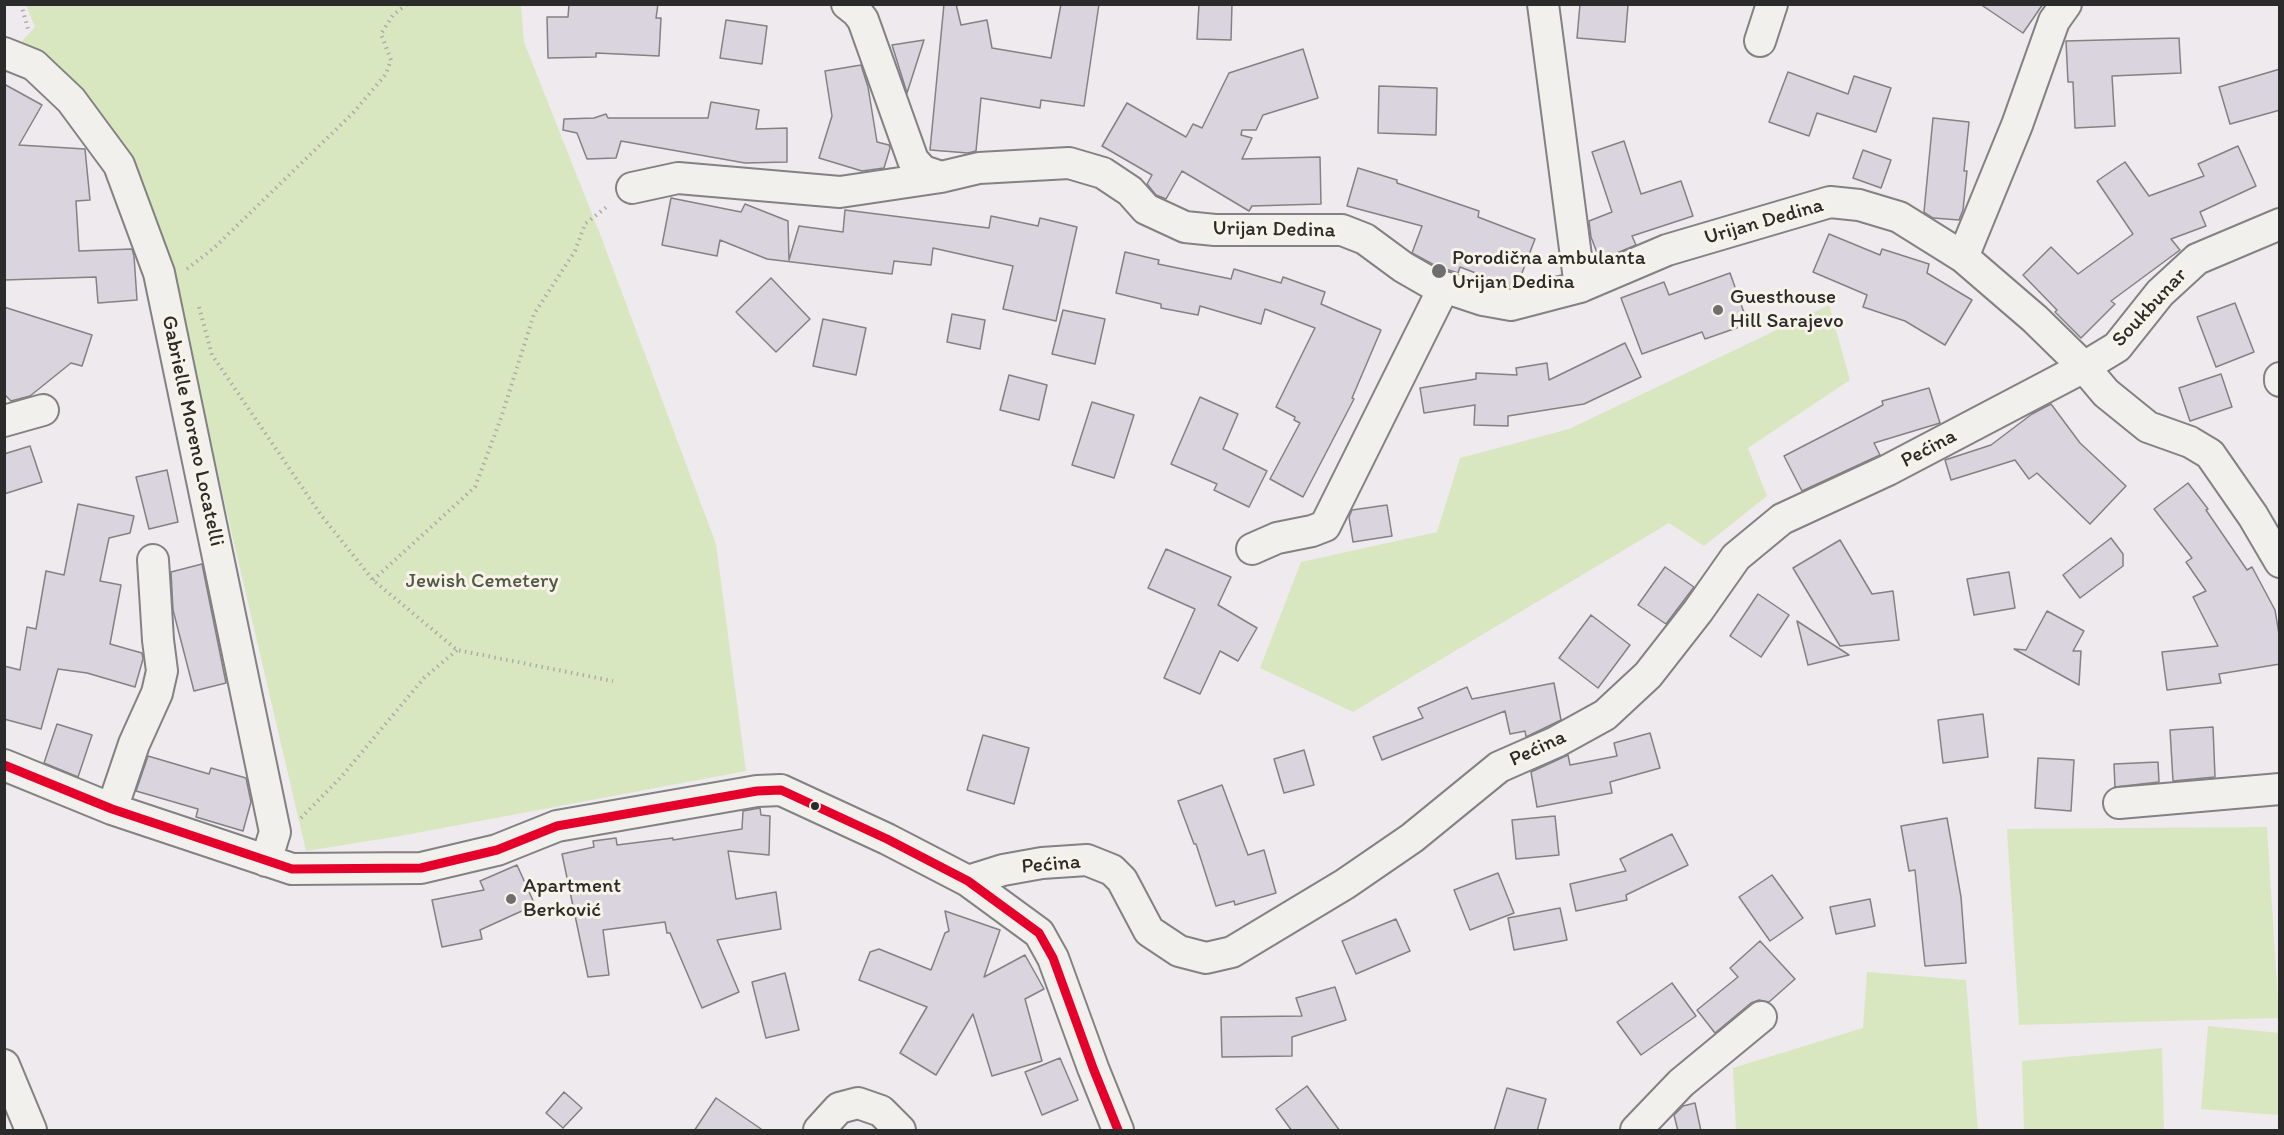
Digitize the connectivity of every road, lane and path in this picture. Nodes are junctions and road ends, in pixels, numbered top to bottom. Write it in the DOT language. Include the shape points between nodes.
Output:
graph roads {
  1 [pos="407,4"];
  2 [pos="847,4"];
  3 [pos="1543,4"];
  4 [pos="1772,4"];
  5 [pos="2066,4"];
  6 [pos="1761,41"];
  7 [pos="4,53"];
  8 [pos="941,177"];
  9 [pos="632,188"];
  10 [pos="585,224"];
  11 [pos="2280,224"];
  12 [pos="1963,257"];
  13 [pos="188,269"];
  14 [pos="191,279"];
  15 [pos="1444,287"];
  16 [pos="1580,287"];
  17 [pos="162,289"];
  18 [pos="197,301"];
  19 [pos="2084,367"];
  20 [pos="43,410"];
  21 [pos="4,421"];
  22 [pos="1252,549"];
  23 [pos="153,560"];
  24 [pos="2280,562"];
  25 [pos="373,580"];
  26 [pos="457,650"];
  27 [pos="613,681"];
  28 [pos="4,765"];
  29 [pos="2280,789"];
  30 [pos="2119,803"];
  31 [pos="112,808"];
  32 [pos="269,851"];
  33 [pos="968,881"];
  34 [pos="1761,1017"];
  35 [pos="4,1065"];
  36 [pos="31,1131"];
  37 [pos="819,1131"];
  38 [pos="900,1131"];
  39 [pos="1118,1131"];
  40 [pos="1636,1131"];
  1 -- 13 [label="path" via="393,15 381,34 392,60 386,74 353,114"];
  2 -- 8 [label="street" via="863,20 913,160 923,171"];
  3 -- 16 [label="street"];
  4 -- 6 [label="street"];
  5 -- 12 [label="street" via="2054,21"];
  7 -- 17 [label="street, Gabrielle Moreno Locatelli" via="34,65 71,100 119,165"];
  8 -- 9 [label="street, Urijan Dedina" via="840,192 678,178"];
  8 -- 15 [label="street, Urijan Dedina" via="980,168 1069,163 1103,173 1130,191 1146,209 1185,227 1342,230 1365,239 1403,267"];
  10 -- 25 [label="path" via="575,251 534,314 475,487"];
  11 -- 19 [label="street, Soukbunar" via="2197,259 2160,293 2117,346"];
  12 -- 16 [label="street, Urijan Dedina" via="1899,217 1859,205 1830,202 1667,250"];
  12 -- 19 [label="street, Urijan Dedina"];
  13 -- 14 [label="path"];
  13 -- 17 [label="path"];
  15 -- 16 [label="street, Urijan Dedina" via="1511,305"];
  15 -- 22 [label="street" via="1325,525"];
  17 -- 32 [label="street, Gabrielle Moreno Locatelli" via="271,808 275,832"];
  18 -- 25 [label="path" via="212,355 321,515"];
  19 -- 24 [label="street" via="2106,393 2148,427 2190,442 2210,454"];
  19 -- 33 [label="street, Pećina" via="1888,470 1782,519 1736,557 1648,675 1605,716 1499,767 1412,838 1232,952 1206,958 1179,951 1149,931 1122,880 1112,870 1087,860 1042,863"];
  20 -- 21 [label="street"];
  23 -- 31 [label="street" via="162,671"];
  25 -- 26 [label="path"];
  26 -- 27 [label="path"];
  26 -- 32 [label="path" via="424,678 342,776"];
  28 -- 31 [label="street"];
  29 -- 30 [label="street"];
  31 -- 32 [label="street"];
  32 -- 33 [label="street" via="292,869 421,868 497,850 556,826 757,790 782,790"];
  33 -- 39 [label="street" via="1039,933 1053,958"];
  34 -- 40 [label="street" via="1681,1083"];
  35 -- 36 [label="street"];
  37 -- 38 [label="street" via="839,1107 858,1103 880,1111"];
}
